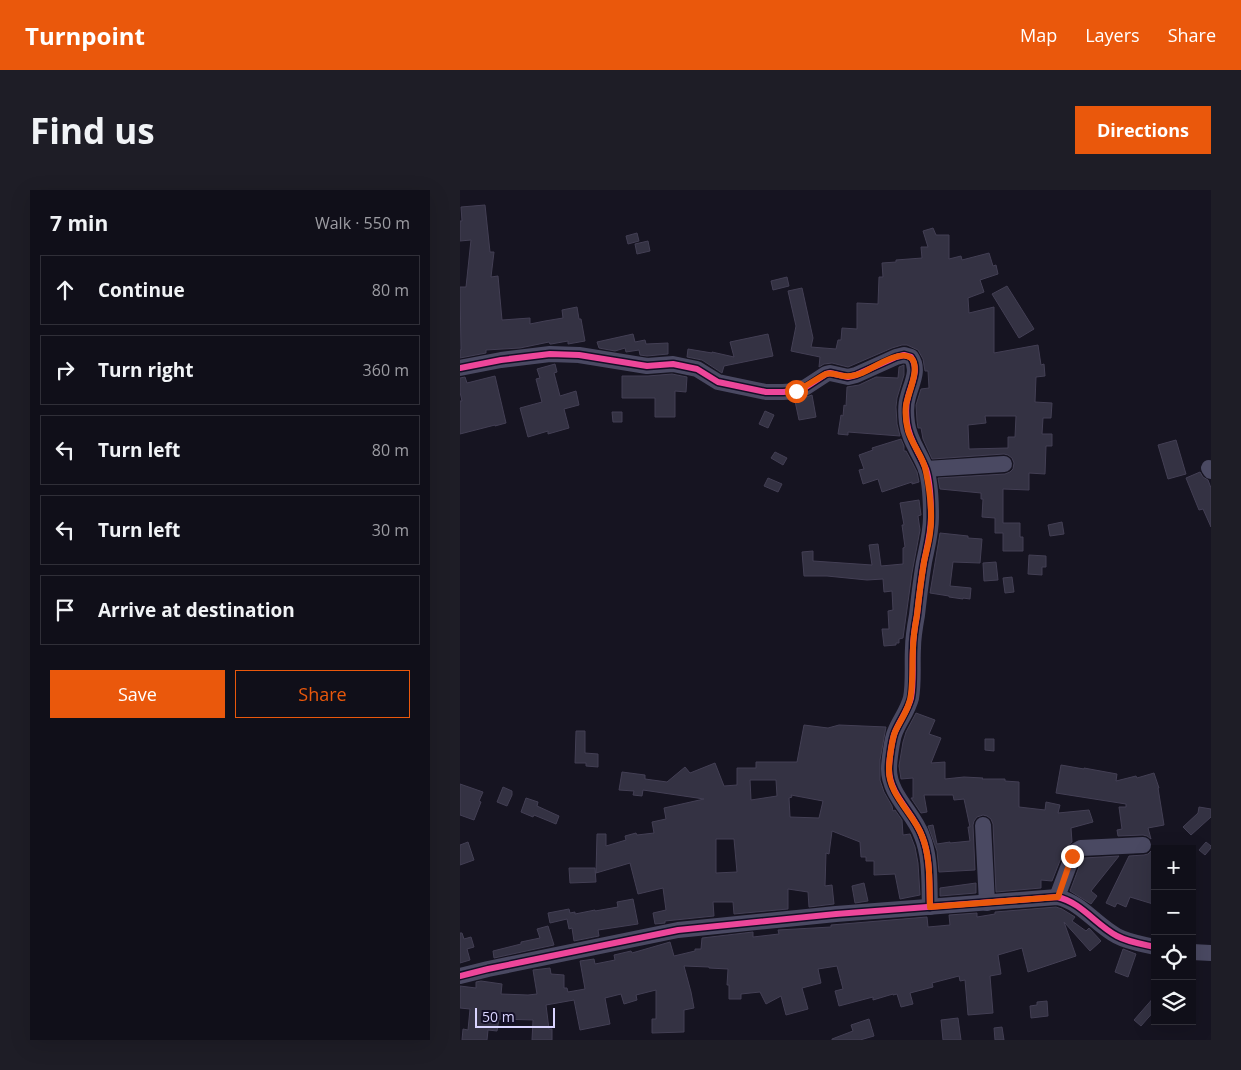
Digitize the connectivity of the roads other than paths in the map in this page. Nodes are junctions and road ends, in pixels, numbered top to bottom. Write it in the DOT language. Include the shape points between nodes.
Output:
graph roads {
  1 [pos="460,368"];
  2 [pos="1004,464"];
  3 [pos="926,469"];
  4 [pos="982,826"];
  5 [pos="1143,845"];
  6 [pos="1058,897"];
  7 [pos="987,902"];
  8 [pos="930,907"];
  9 [pos="1151,946"];
  10 [pos="1196,952"];
  11 [pos="1211,954"];
  12 [pos="460,976"];
  1 -- 3 [label="street" via="550,354 579,356 647,366 673,364 697,369 718,382 782,392 796,391 830,373 856,375 904,355 915,365 906,408 908,430"];
  2 -- 3 [label="street"];
  3 -- 8 [label="street" via="930,532 915,630 911,694 909,706 894,734 889,769 898,796 923,838 927,852"];
  4 -- 7 [label="street"];
  5 -- 6 [label="street" via="1081,848 1074,852"];
  6 -- 7 [label="street"];
  6 -- 9 [label="street" via="1076,905 1116,936"];
  7 -- 8 [label="street"];
  8 -- 12 [label="street" via="678,930"];
  10 -- 11 [label="street"];
}
